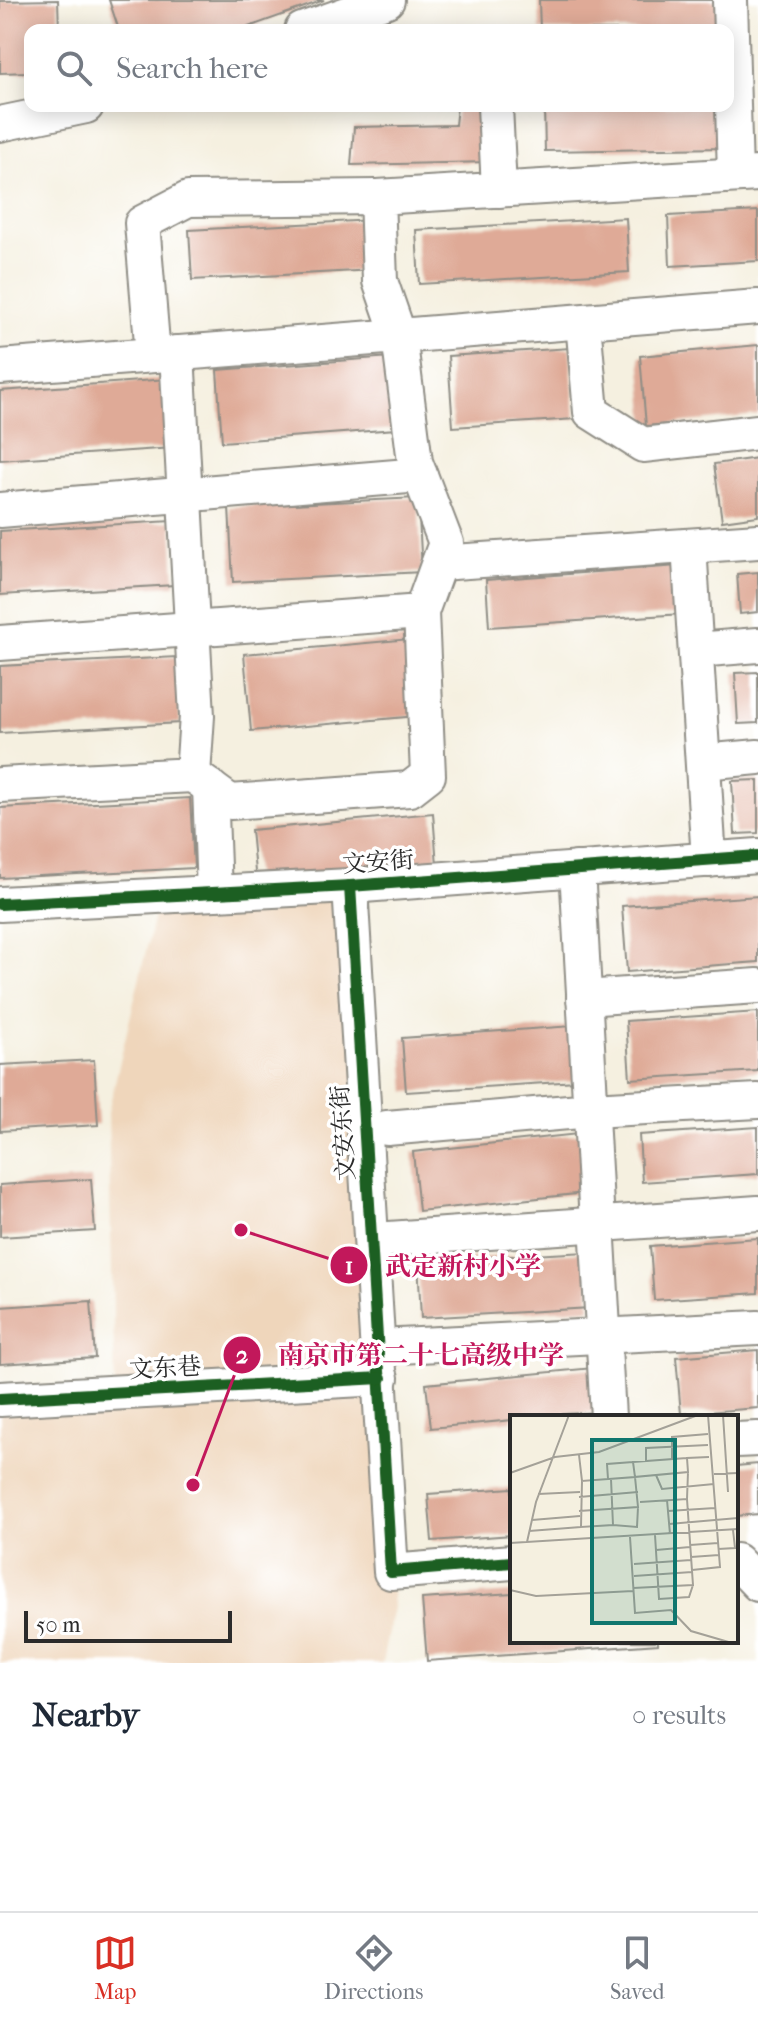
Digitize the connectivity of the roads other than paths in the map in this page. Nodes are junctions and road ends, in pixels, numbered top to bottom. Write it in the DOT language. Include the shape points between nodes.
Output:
graph roads {
  1 [pos="387,0"];
  2 [pos="730,0"];
  3 [pos="319,24"];
  4 [pos="733,24"];
  5 [pos="734,32"];
  6 [pos="739,72"];
  7 [pos="57,112"];
  8 [pos="495,112"];
  9 [pos="0,124"];
  10 [pos="746,175"];
  11 [pos="499,190"];
  12 [pos="377,197"];
  13 [pos="758,307"];
  14 [pos="583,322"];
  15 [pos="399,336"];
  16 [pos="165,354"];
  17 [pos="0,367"];
  18 [pos="758,432"];
  19 [pos="420,475"];
  20 [pos="186,495"];
  21 [pos="0,510"];
  22 [pos="758,541"];
  23 [pos="689,546"];
  24 [pos="439,563"];
  25 [pos="421,612"];
  26 [pos="192,629"];
  27 [pos="0,643"];
  28 [pos="758,645"];
  29 [pos="696,650"];
  30 [pos="758,757"];
  31 [pos="703,762"];
  32 [pos="202,781"];
  33 [pos="0,785"];
  34 [pos="758,856"];
  35 [pos="709,860"];
  36 [pos="577,869"];
  37 [pos="350,886"];
  38 [pos="214,893"];
  39 [pos="0,904"];
  40 [pos="758,986"];
  41 [pos="584,998"];
  42 [pos="758,1101"];
  43 [pos="591,1110"];
  44 [pos="387,1128"];
  45 [pos="758,1213"];
  46 [pos="597,1225"];
  47 [pos="389,1239"];
  48 [pos="758,1328"];
  49 [pos="604,1335"];
  50 [pos="380,1362"];
  51 [pos="0,1399"];
  52 [pos="608,1415"];
  53 [pos="758,1439"];
  54 [pos="738,1440"];
  55 [pos="510,1562"];
  56 [pos="738,1563"];
  57 [pos="758,1584"];
  1 -- 3 [label="street"];
  2 -- 4 [label="street"];
  5 -- 6 [label="street"];
  6 -- 10 [label="street"];
  7 -- 9 [label="street"];
  8 -- 11 [label="street"];
  10 -- 11 [label="street"];
  11 -- 12 [label="street"];
  12 -- 15 [label="street" via="380,281"];
  12 -- 16 [label="street" via="188,199 142,223"];
  13 -- 14 [label="street"];
  14 -- 15 [label="street"];
  14 -- 18 [label="street" via="591,412 643,445"];
  15 -- 16 [label="street"];
  15 -- 19 [label="street"];
  16 -- 17 [label="street"];
  16 -- 20 [label="street"];
  19 -- 20 [label="street"];
  19 -- 24 [label="street" via="446,543"];
  20 -- 21 [label="street"];
  20 -- 26 [label="street"];
  22 -- 23 [label="street"];
  23 -- 24 [label="street"];
  23 -- 29 [label="street"];
  24 -- 25 [label="street"];
  25 -- 26 [label="street"];
  25 -- 32 [label="street" via="428,775 410,789 230,802"];
  26 -- 27 [label="street"];
  26 -- 32 [label="street"];
  28 -- 29 [label="street"];
  29 -- 31 [label="street"];
  30 -- 31 [label="street"];
  31 -- 35 [label="street"];
  32 -- 33 [label="street"];
  32 -- 38 [label="street"];
  34 -- 35 [label="street, 文安街"];
  35 -- 36 [label="street, 文安街"];
  36 -- 37 [label="street, 文安街"];
  36 -- 41 [label="street"];
  37 -- 38 [label="street, 文安街"];
  37 -- 50 [label="street, 文安东街"];
  38 -- 39 [label="street, 文安街"];
  40 -- 41 [label="street"];
  41 -- 43 [label="street"];
  42 -- 43 [label="street"];
  43 -- 44 [label="street"];
  43 -- 46 [label="street"];
  45 -- 46 [label="street"];
  46 -- 47 [label="street"];
  46 -- 49 [label="street"];
  48 -- 49 [label="street, 文东巷"];
  49 -- 50 [label="street, 文东巷"];
  49 -- 52 [label="street"];
  50 -- 51 [label="street, 文东巷"];
  50 -- 55 [label="street, 文安东街" via="391,1572"];
  53 -- 54 [label="street"];
  56 -- 57 [label="street"];
}
